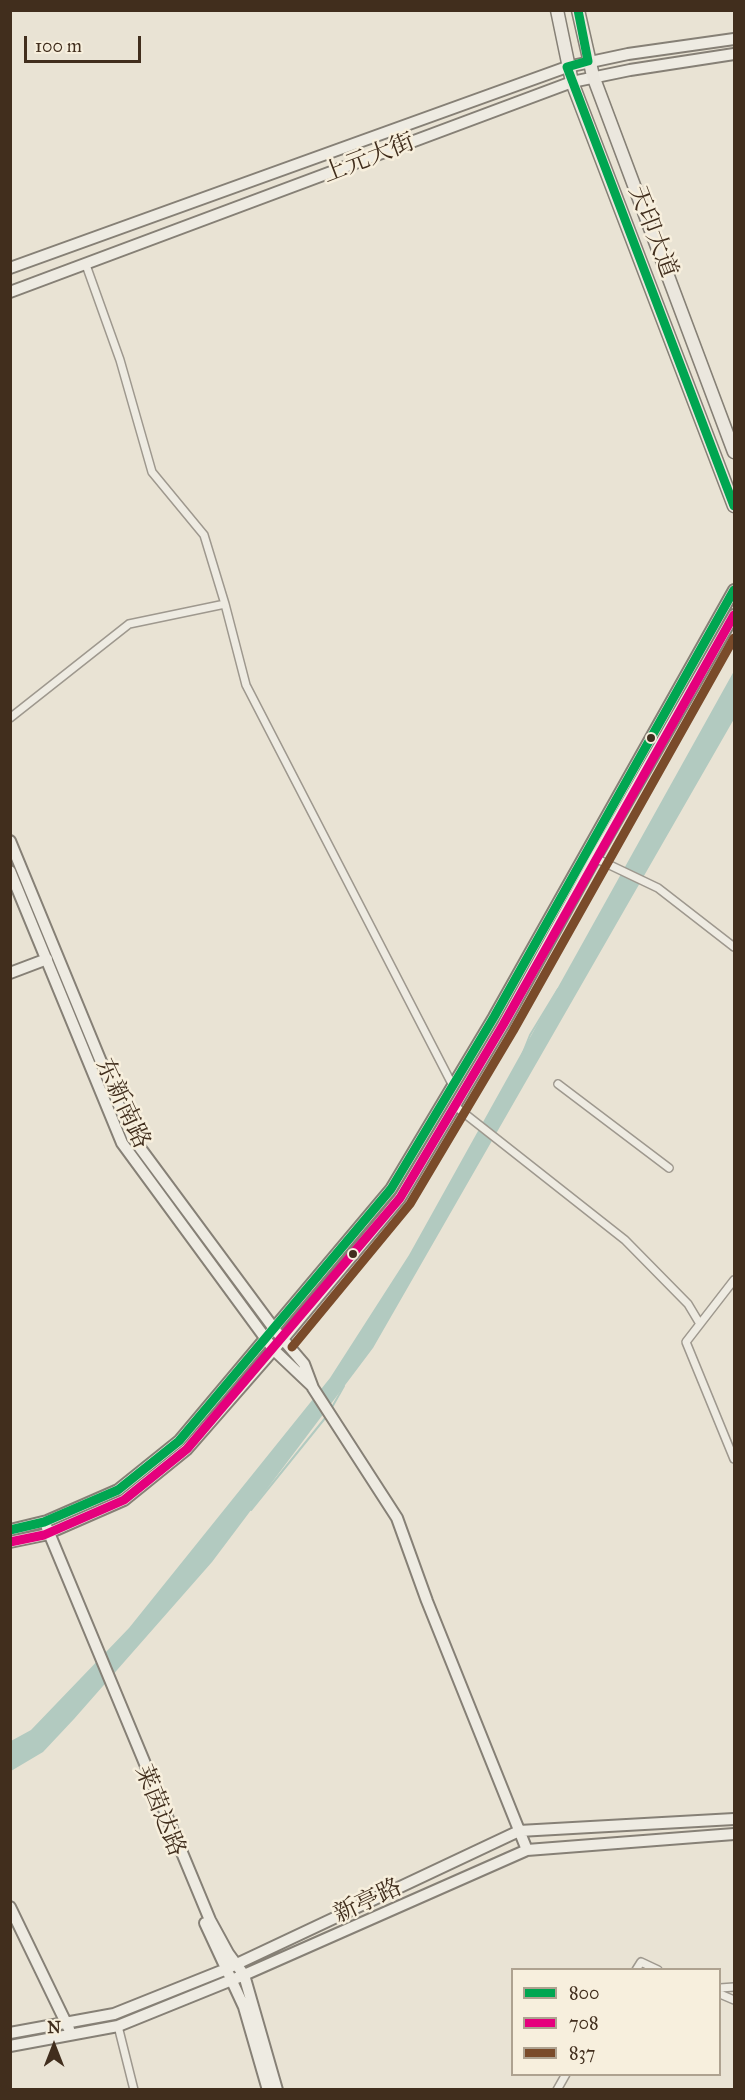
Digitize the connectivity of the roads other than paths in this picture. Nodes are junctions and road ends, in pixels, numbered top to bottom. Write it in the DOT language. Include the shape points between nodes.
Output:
graph roads {
  1 [pos="557,10"];
  2 [pos="578,10"];
  3 [pos="735,39"];
  4 [pos="735,54"];
  5 [pos="588,61"];
  6 [pos="567,67"];
  7 [pos="593,76"];
  8 [pos="572,82"];
  9 [pos="86,265"];
  10 [pos="10,268"];
  11 [pos="10,292"];
  12 [pos="735,452"];
  13 [pos="735,506"];
  14 [pos="735,590"];
  15 [pos="225,604"];
  16 [pos="735,615"];
  17 [pos="10,718"];
  18 [pos="10,841"];
  19 [pos="595,858"];
  20 [pos="10,872"];
  21 [pos="735,947"];
  22 [pos="46,959"];
  23 [pos="10,973"];
  24 [pos="558,1084"];
  25 [pos="453,1086"];
  26 [pos="455,1106"];
  27 [pos="669,1168"];
  28 [pos="735,1280"];
  29 [pos="700,1324"];
  30 [pos="275,1330"];
  31 [pos="264,1338"];
  32 [pos="283,1339"];
  33 [pos="274,1350"];
  34 [pos="313,1388"];
  35 [pos="735,1459"];
  36 [pos="44,1522"];
  37 [pos="10,1530"];
  38 [pos="46,1534"];
  39 [pos="10,1542"];
  40 [pos="119,1705"];
  41 [pos="735,1819"];
  42 [pos="519,1832"];
  43 [pos="735,1834"];
  44 [pos="527,1850"];
  45 [pos="10,1908"];
  46 [pos="237,1964"];
  47 [pos="637,1968"];
  48 [pos="654,1968"];
  49 [pos="224,1970"];
  50 [pos="244,1975"];
  51 [pos="231,1980"];
  52 [pos="721,1994"];
  53 [pos="735,2000"];
  54 [pos="66,2023"];
  55 [pos="118,2026"];
  56 [pos="10,2033"];
  57 [pos="72,2035"];
  58 [pos="10,2046"];
  59 [pos="565,2076"];
  60 [pos="134,2090"];
  61 [pos="267,2090"];
  62 [pos="277,2090"];
  63 [pos="556,2090"];
  1 -- 6 [label="main road, 天印大道"];
  2 -- 5 [label="main road, 天印大道"];
  3 -- 5 [label="main road, 上元大街"];
  4 -- 7 [label="main road, 上元大街"];
  5 -- 6 [label="main road, 上元大街"];
  5 -- 7 [label="main road, 天印大道"];
  6 -- 8 [label="main road, 天印大道"];
  6 -- 10 [label="main road, 上元大街"];
  7 -- 8 [label="main road, 上元大街"];
  7 -- 12 [label="main road, 天印大道"];
  8 -- 9 [label="main road, 上元大街"];
  8 -- 13 [label="main road, 天印大道"];
  9 -- 11 [label="main road, 上元大街"];
  9 -- 15 [label="street" via="120,360 152,472 204,535"];
  14 -- 25 [label="main road"];
  15 -- 17 [label="street" via="129,624"];
  15 -- 25 [label="street" via="246,685"];
  16 -- 19 [label="main road"];
  18 -- 30 [label="main road, 东新南路" via="132,1137"];
  19 -- 21 [label="street" via="658,888"];
  19 -- 26 [label="main road" via="504,1026"];
  20 -- 22 [label="main road, 东新南路"];
  22 -- 23 [label="main road"];
  22 -- 31 [label="main road, 东新南路" via="122,1143"];
  24 -- 27 [label="street"];
  25 -- 30 [label="main road" via="391,1189"];
  26 -- 29 [label="street" via="625,1240 688,1304"];
  26 -- 32 [label="main road" via="400,1198"];
  28 -- 29 [label="street"];
  29 -- 35 [label="street" via="686,1342"];
  30 -- 31 [label="main road"];
  30 -- 32 [label="main road, 东新南路"];
  31 -- 33 [label="main road, 东新南路"];
  31 -- 36 [label="main road" via="179,1441 118,1490"];
  32 -- 33 [label="main road"];
  32 -- 34 [label="main road, 东新南路" via="304,1365"];
  33 -- 34 [label="main road, 东新南路"];
  33 -- 38 [label="main road" via="187,1449 124,1500"];
  34 -- 42 [label="main road" via="397,1518"];
  36 -- 37 [label="main road"];
  36 -- 38 [label="main road, 莱茵达路"];
  38 -- 39 [label="main road"];
  38 -- 40 [label="main road, 莱茵达路"];
  40 -- 46 [label="main road" via="210,1920"];
  40 -- 49 [label="main road, 莱茵达路"];
  41 -- 42 [label="main road, 新亭路"];
  42 -- 44 [label="main road"];
  42 -- 46 [label="main road, 新亭路"];
  43 -- 44 [label="main road, 新亭路"];
  44 -- 50 [label="main road, 新亭路"];
  45 -- 54 [label="main road"];
  46 -- 49 [label="main road, 新亭路"];
  46 -- 50 [label="main road"];
  47 -- 48 [label="street" via="641,1962"];
  49 -- 51 [label="main road, 莱茵达路"];
  49 -- 54 [label="main road, 新亭路" via="114,2014"];
  50 -- 51 [label="main road, 新亭路"];
  50 -- 62 [label="main road"];
  51 -- 55 [label="main road, 新亭路"];
  51 -- 61 [label="main road, 莱茵达路" via="244,2007"];
  52 -- 53 [label="street"];
  54 -- 56 [label="main road, 新亭路"];
  54 -- 57 [label="main road"];
  55 -- 57 [label="main road, 新亭路"];
  55 -- 60 [label="street"];
  57 -- 58 [label="main road, 新亭路"];
  59 -- 63 [label="street"];
}
